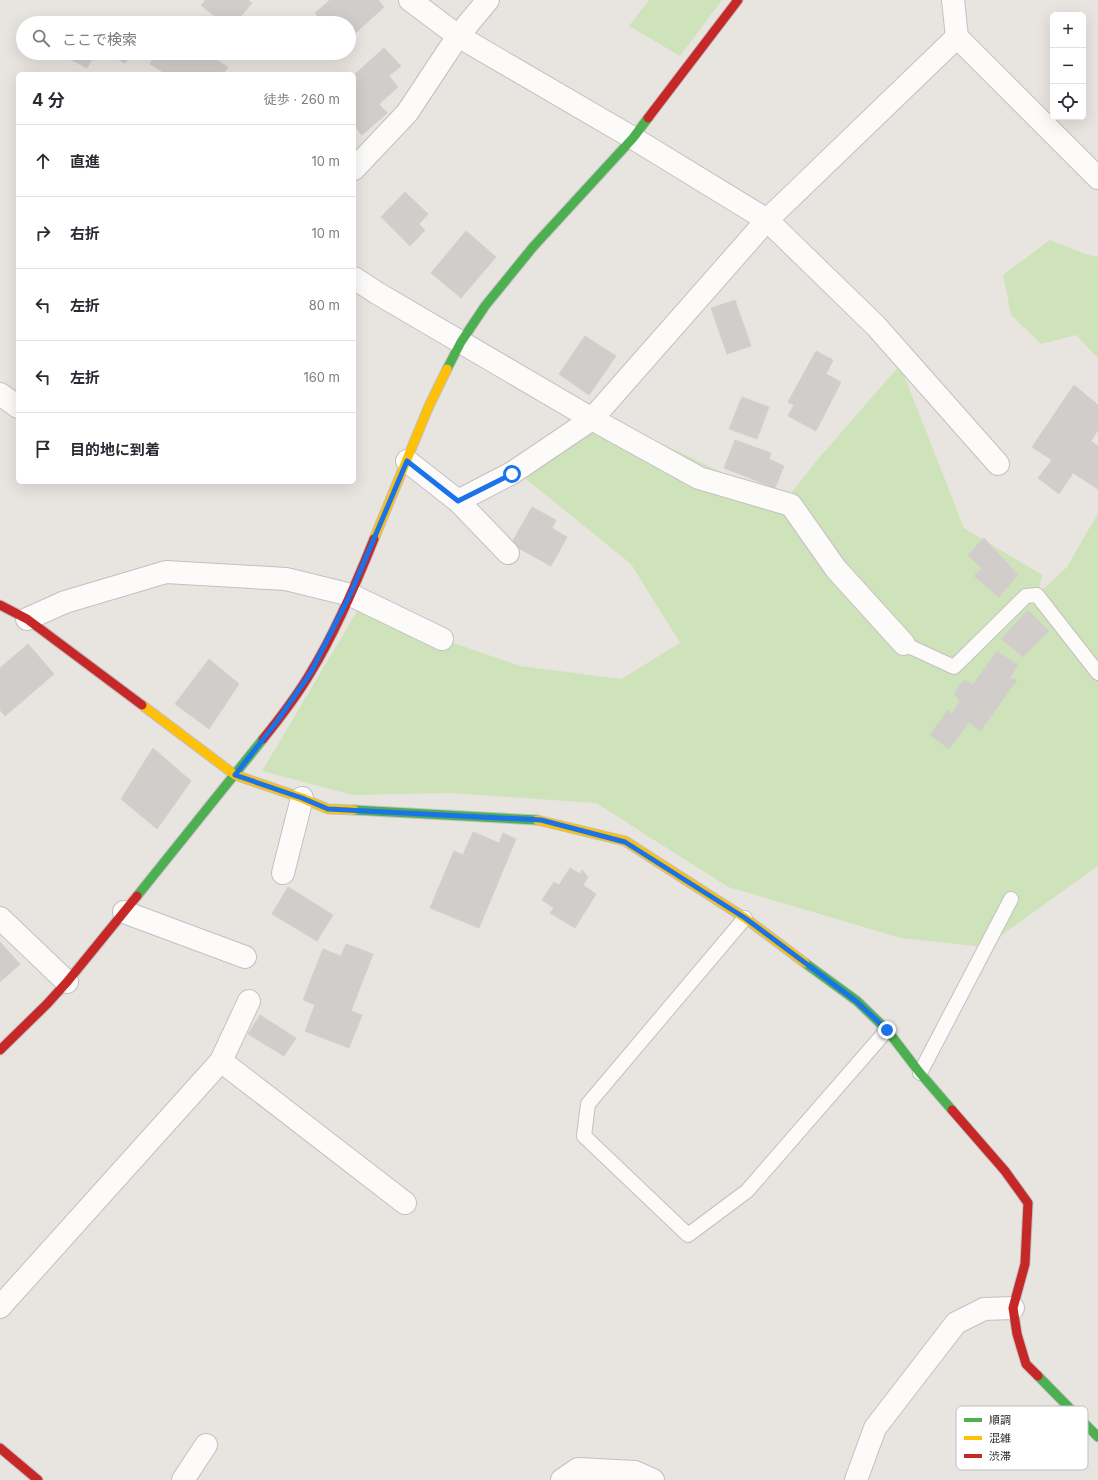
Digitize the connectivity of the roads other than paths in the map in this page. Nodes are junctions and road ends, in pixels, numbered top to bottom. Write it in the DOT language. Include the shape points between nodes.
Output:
graph roads {
  1 [pos="410,0"];
  2 [pos="488,0"];
  3 [pos="738,0"];
  4 [pos="953,0"];
  5 [pos="458,36"];
  6 [pos="957,37"];
  7 [pos="633,138"];
  8 [pos="356,167"];
  9 [pos="1098,178"];
  10 [pos="767,220"];
  11 [pos="356,279"];
  12 [pos="461,342"];
  13 [pos="0,394"];
  14 [pos="16,406"];
  15 [pos="592,419"];
  16 [pos="407,461"];
  17 [pos="998,464"];
  18 [pos="458,501"];
  19 [pos="508,553"];
  20 [pos="350,595"];
  21 [pos="0,605"];
  22 [pos="27,619"];
  23 [pos="442,640"];
  24 [pos="904,644"];
  25 [pos="1098,673"];
  26 [pos="235,775"];
  27 [pos="302,798"];
  28 [pos="283,872"];
  29 [pos="1011,899"];
  30 [pos="124,912"];
  31 [pos="0,918"];
  32 [pos="745,918"];
  33 [pos="245,957"];
  34 [pos="67,982"];
  35 [pos="249,1001"];
  36 [pos="887,1030"];
  37 [pos="0,1050"];
  38 [pos="221,1061"];
  39 [pos="920,1073"];
  40 [pos="405,1203"];
  41 [pos="0,1307"];
  42 [pos="1013,1308"];
  43 [pos="1067,1406"];
  44 [pos="1088,1427"];
  45 [pos="1098,1437"];
  46 [pos="206,1445"];
  47 [pos="0,1448"];
  48 [pos="38,1480"];
  49 [pos="183,1480"];
  50 [pos="562,1480"];
  51 [pos="653,1480"];
  52 [pos="856,1480"];
  1 -- 5 [label="street"];
  2 -- 5 [label="street"];
  3 -- 7 [label="street"];
  4 -- 6 [label="street"];
  5 -- 7 [label="street"];
  5 -- 8 [label="street" via="407,113"];
  6 -- 9 [label="street"];
  6 -- 10 [label="street"];
  7 -- 10 [label="street"];
  7 -- 12 [label="street" via="533,247 485,306"];
  10 -- 15 [label="street"];
  10 -- 17 [label="street" via="876,326"];
  11 -- 12 [label="street"];
  12 -- 15 [label="street"];
  12 -- 16 [label="street" via="429,406"];
  13 -- 14 [label="street"];
  15 -- 18 [label="street" via="512,474"];
  15 -- 24 [label="street" via="699,478 791,505 836,569"];
  16 -- 18 [label="street"];
  16 -- 20 [label="street"];
  18 -- 19 [label="street"];
  20 -- 22 [label="street" via="286,579 166,572 65,602"];
  20 -- 23 [label="street"];
  20 -- 26 [label="street" via="311,672"];
  21 -- 22 [label="street"];
  22 -- 26 [label="street"];
  24 -- 25 [label="lane" via="954,667 1026,596 1038,595"];
  26 -- 27 [label="street"];
  26 -- 30 [label="street"];
  27 -- 28 [label="street"];
  27 -- 32 [label="street" via="328,809 541,820 625,842"];
  29 -- 39 [label="lane"];
  30 -- 33 [label="street"];
  30 -- 34 [label="street"];
  31 -- 34 [label="street"];
  32 -- 36 [label="street" via="856,1001"];
  32 -- 36 [label="lane" via="588,1104 584,1136 688,1235 747,1191"];
  34 -- 37 [label="street"];
  35 -- 38 [label="street"];
  36 -- 39 [label="street"];
  38 -- 40 [label="street"];
  38 -- 41 [label="street"];
  39 -- 42 [label="street" via="1006,1171 1028,1203 1025,1264"];
  42 -- 43 [label="street" via="1016,1334 1026,1364"];
  42 -- 52 [label="street" via="984,1309 956,1323 875,1428"];
  44 -- 45 [label="street"];
  46 -- 49 [label="street"];
  47 -- 48 [label="street"];
  50 -- 51 [label="street" via="578,1469 635,1472"];
}
